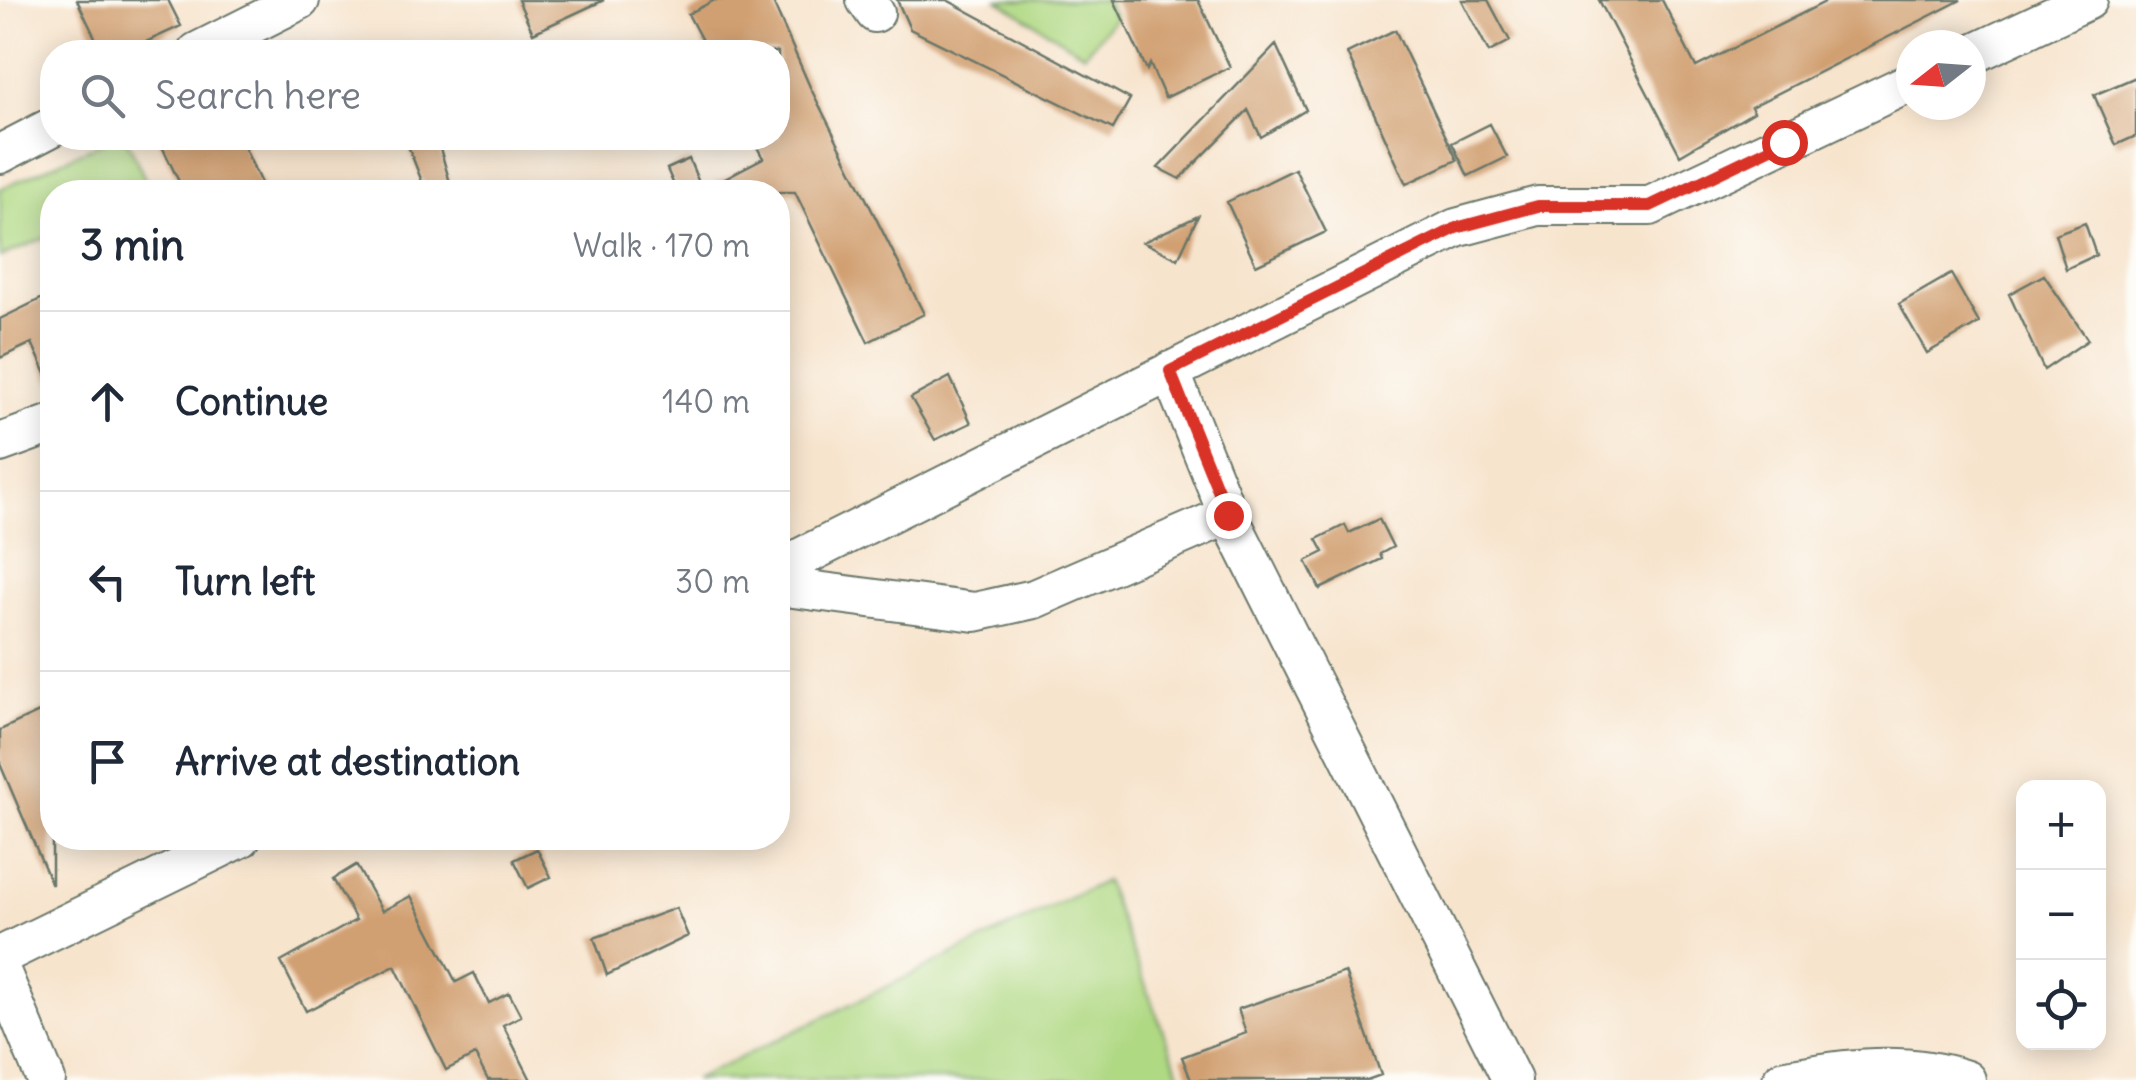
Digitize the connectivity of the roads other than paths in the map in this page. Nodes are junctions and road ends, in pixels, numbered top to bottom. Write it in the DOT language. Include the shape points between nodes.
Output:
graph roads {
  1 [pos="300,0"];
  2 [pos="2088,0"];
  3 [pos="222,40"];
  4 [pos="1986,47"];
  5 [pos="1896,89"];
  6 [pos="40,133"];
  7 [pos="0,154"];
  8 [pos="1170,371"];
  9 [pos="40,428"];
  10 [pos="0,443"];
  11 [pos="1228,515"];
  12 [pos="790,563"];
  13 [pos="790,588"];
  14 [pos="216,850"];
  15 [pos="0,956"];
  16 [pos="0,970"];
  17 [pos="46,1080"];
  18 [pos="1512,1080"];
  19 [pos="1782,1080"];
  20 [pos="1966,1080"];
  1 -- 3 [label="street"];
  2 -- 4 [label="street"];
  5 -- 8 [label="street" via="1650,206 1538,206 1456,228"];
  6 -- 7 [label="street"];
  8 -- 11 [label="street"];
  8 -- 12 [label="street"];
  9 -- 10 [label="street"];
  11 -- 13 [label="street" via="1034,599 976,612"];
  11 -- 18 [label="street"];
  14 -- 15 [label="street"];
  16 -- 17 [label="street"];
  19 -- 20 [label="street" via="1846,1068 1934,1069"];
}
